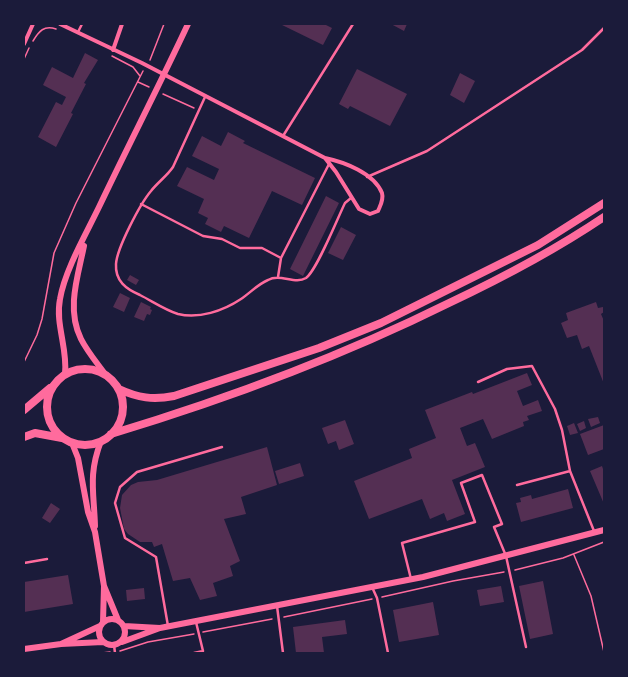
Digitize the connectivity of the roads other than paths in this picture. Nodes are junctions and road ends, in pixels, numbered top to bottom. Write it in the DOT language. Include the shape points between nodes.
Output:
graph roads {
  1 [pos="33,24"];
  2 [pos="60,24"];
  3 [pos="82,24"];
  4 [pos="122,24"];
  5 [pos="188,24"];
  6 [pos="352,24"];
  7 [pos="604,28"];
  8 [pos="78,32"];
  9 [pos="24,44"];
  10 [pos="113,50"];
  11 [pos="164,75"];
  12 [pos="205,97"];
  13 [pos="283,137"];
  14 [pos="325,158"];
  15 [pos="329,163"];
  16 [pos="367,177"];
  17 [pos="351,198"];
  18 [pos="604,203"];
  19 [pos="141,204"];
  20 [pos="604,217"];
  21 [pos="87,232"];
  22 [pos="281,258"];
  23 [pos="278,277"];
  24 [pos="65,374"];
  25 [pos="105,374"];
  26 [pos="478,382"];
  27 [pos="55,383"];
  28 [pos="119,389"];
  29 [pos="24,410"];
  30 [pos="112,434"];
  31 [pos="24,437"];
  32 [pos="68,441"];
  33 [pos="101,441"];
  34 [pos="222,447"];
  35 [pos="570,471"];
  36 [pos="517,485"];
  37 [pos="604,530"];
  38 [pos="94,532"];
  39 [pos="595,533"];
  40 [pos="506,556"];
  41 [pos="47,559"];
  42 [pos="24,562"];
  43 [pos="411,579"];
  44 [pos="104,586"];
  45 [pos="372,587"];
  46 [pos="277,605"];
  47 [pos="118,620"];
  48 [pos="196,621"];
  49 [pos="101,624"];
  50 [pos="124,626"];
  51 [pos="168,626"];
  52 [pos="160,628"];
  53 [pos="103,642"];
  54 [pos="122,642"];
  55 [pos="61,644"];
  56 [pos="526,647"];
  57 [pos="24,649"];
  58 [pos="115,650"];
  59 [pos="194,653"];
  60 [pos="283,653"];
  61 [pos="388,653"];
  1 -- 9 [label="street"];
  2 -- 8 [label="street"];
  3 -- 8 [label="lane"];
  4 -- 10 [label="street"];
  5 -- 11 [label="street"];
  6 -- 13 [label="lane"];
  7 -- 16 [label="lane" via="582,50 427,151"];
  8 -- 10 [label="street"];
  10 -- 11 [label="street"];
  11 -- 12 [label="street"];
  11 -- 21 [label="street"];
  12 -- 13 [label="street"];
  12 -- 19 [label="lane" via="173,167"];
  13 -- 14 [label="street"];
  14 -- 15 [label="street"];
  14 -- 16 [label="street" via="352,165"];
  15 -- 17 [label="street"];
  15 -- 22 [label="lane"];
  16 -- 17 [label="street" via="382,194 378,211 370,214 359,209"];
  17 -- 23 [label="lane" via="345,203 306,278 300,280"];
  18 -- 28 [label="highway" via="538,245 479,276 381,323 319,348 174,396 142,398"];
  19 -- 22 [label="lane" via="203,236 222,239 240,248 262,248"];
  19 -- 23 [label="lane" via="116,264 116,274 129,290 176,314 201,315 240,300 268,279"];
  20 -- 30 [label="highway" via="515,269 386,334 271,381"];
  21 -- 24 [label="street" via="60,300 59,315 67,361"];
  21 -- 25 [label="street" via="73,309 80,338"];
  22 -- 23 [label="lane"];
  24 -- 25 [label="highway" via="85,369"];
  24 -- 27 [label="highway"];
  25 -- 28 [label="highway"];
  26 -- 35 [label="lane" via="508,369 532,366 555,409"];
  27 -- 29 [label="highway"];
  27 -- 32 [label="highway" via="48,400 48,413 55,430"];
  28 -- 30 [label="highway" via="122,413 120,422"];
  30 -- 33 [label="highway"];
  31 -- 32 [label="highway" via="35,433"];
  32 -- 33 [label="highway" via="87,445"];
  32 -- 38 [label="street" via="78,458"];
  33 -- 38 [label="street" via="94,459 92,481"];
  34 -- 51 [label="lane" via="137,472 120,487 115,503 125,538 156,556"];
  35 -- 36 [label="lane"];
  35 -- 39 [label="lane"];
  37 -- 39 [label="street"];
  38 -- 44 [label="street"];
  39 -- 40 [label="street"];
  40 -- 43 [label="street"];
  40 -- 43 [label="lane" via="494,526 502,524 482,474 461,483 476,522 402,544"];
  40 -- 56 [label="lane"];
  41 -- 42 [label="lane"];
  43 -- 45 [label="street"];
  44 -- 47 [label="street"];
  44 -- 49 [label="street"];
  45 -- 46 [label="street"];
  45 -- 61 [label="lane" via="377,598"];
  46 -- 48 [label="street"];
  46 -- 60 [label="lane"];
  47 -- 49 [label="street" via="110,618"];
  47 -- 50 [label="street"];
  48 -- 51 [label="street"];
  48 -- 59 [label="lane" via="203,651"];
  49 -- 53 [label="street" via="99,634"];
  49 -- 55 [label="street"];
  50 -- 52 [label="street"];
  50 -- 54 [label="street" via="126,634"];
  51 -- 52 [label="street"];
  52 -- 54 [label="street"];
  53 -- 55 [label="street"];
  53 -- 58 [label="street"];
  54 -- 58 [label="street"];
  55 -- 57 [label="street"];
}
